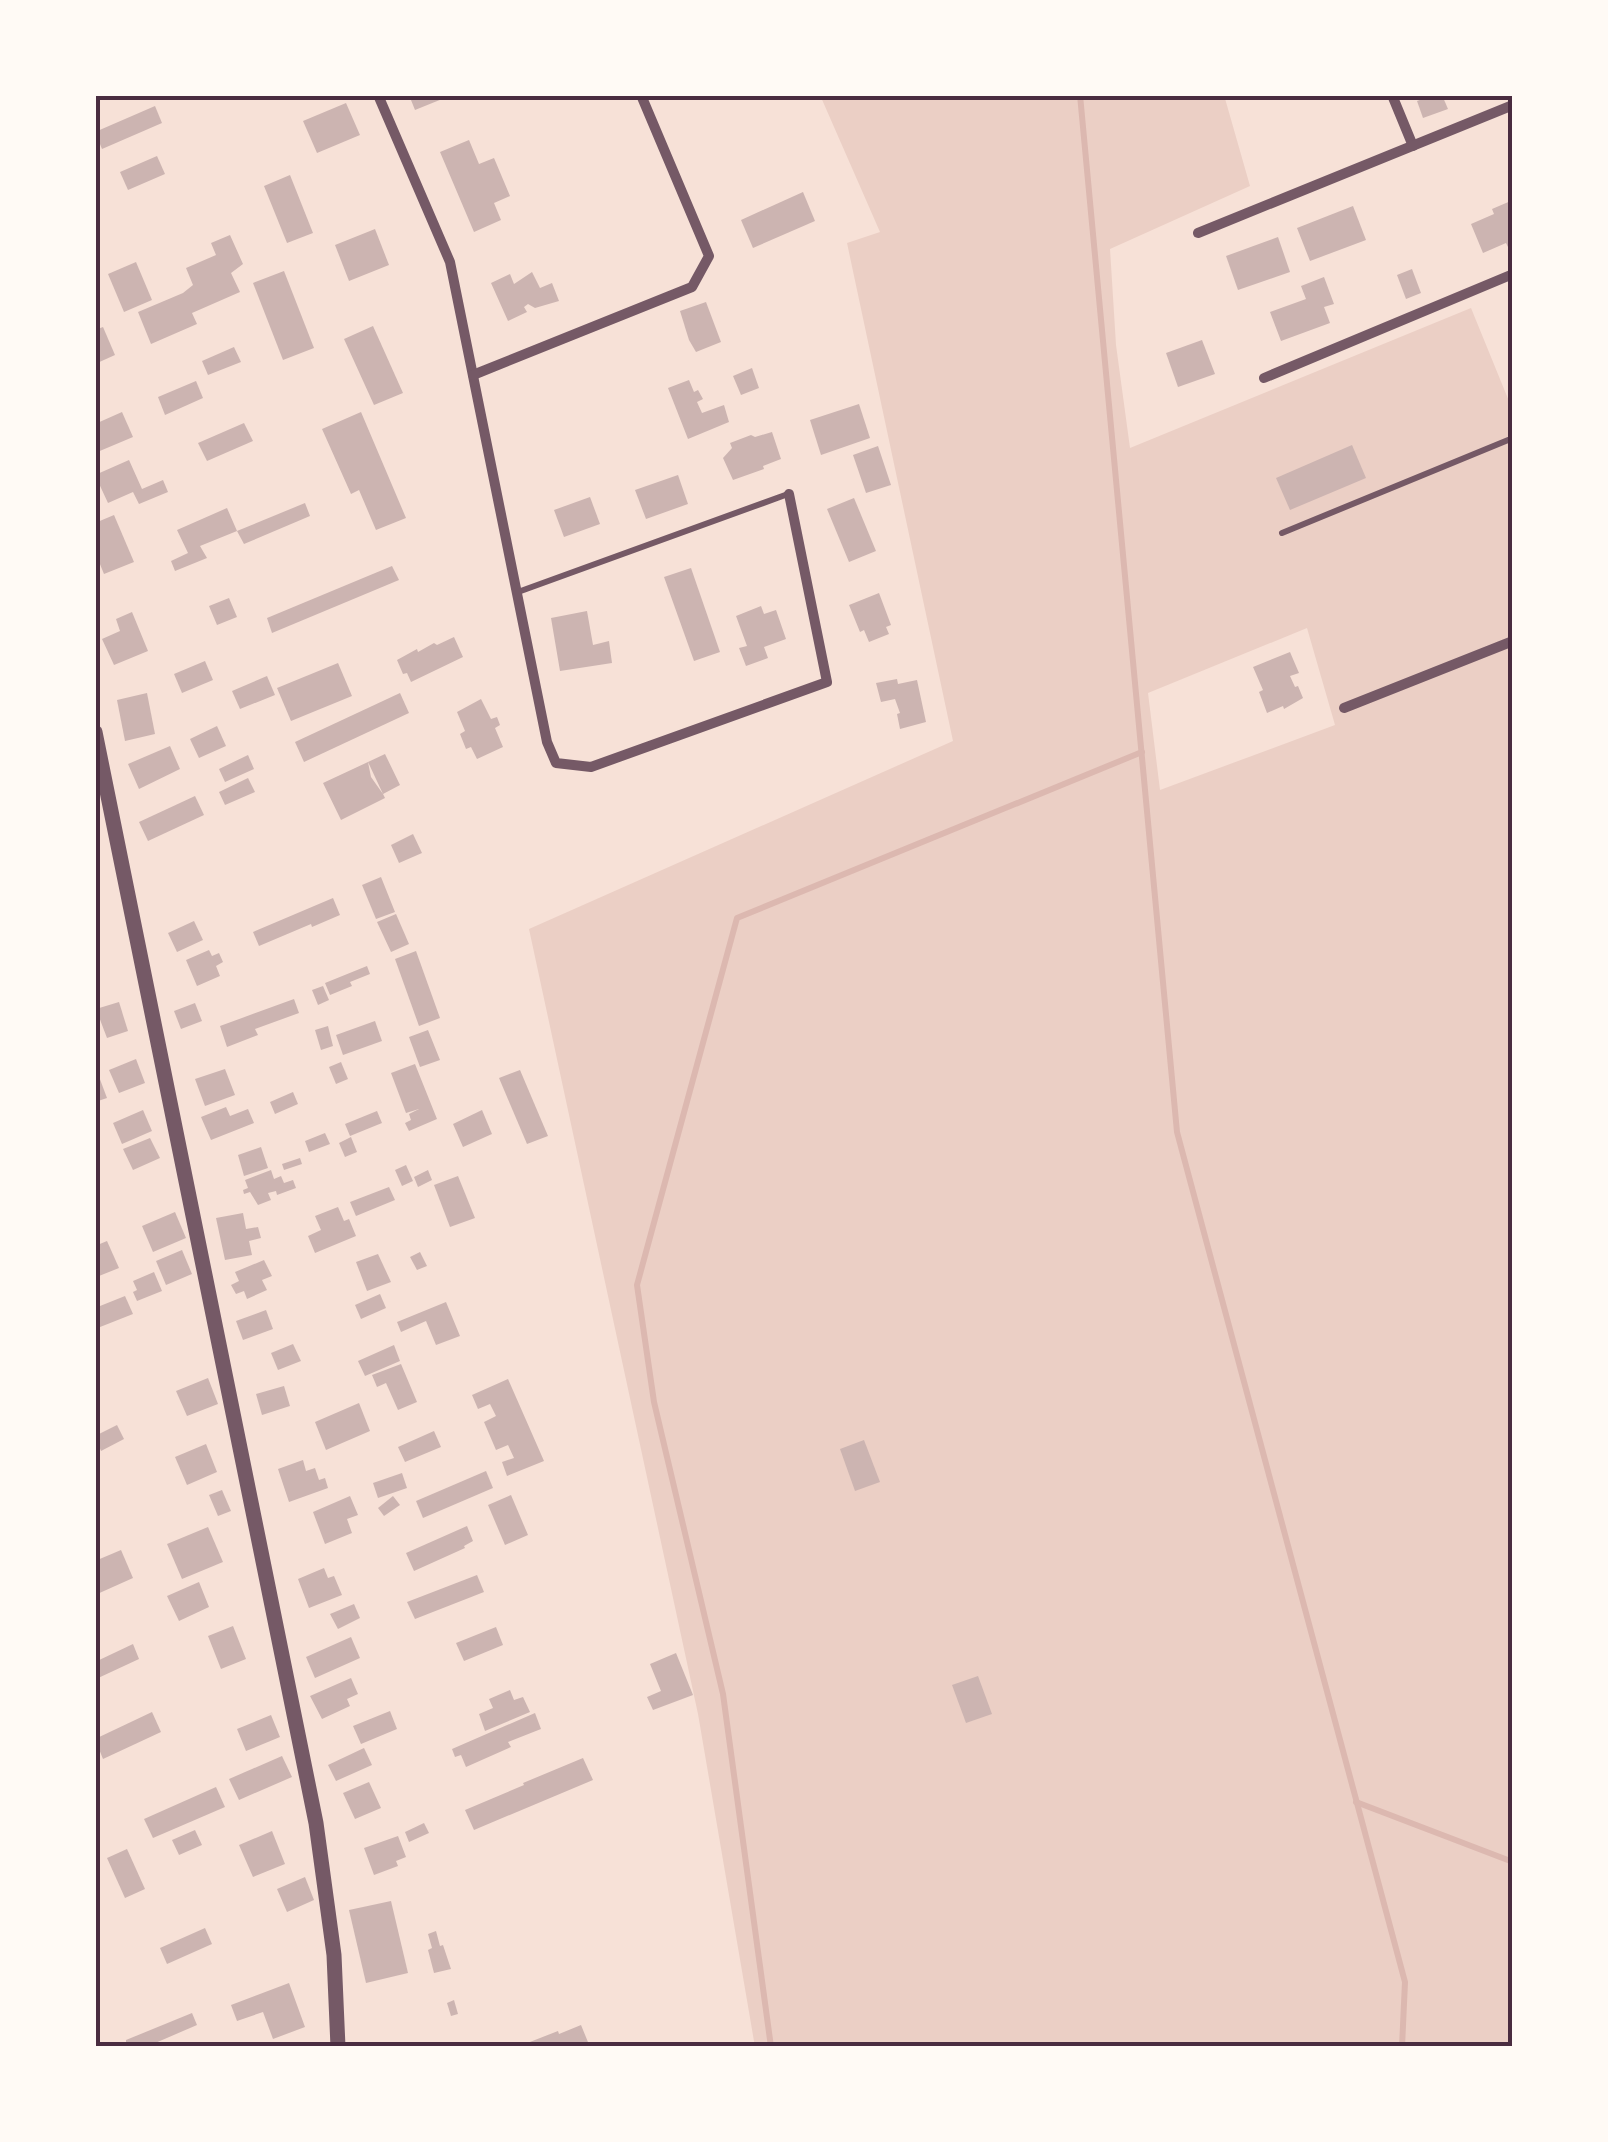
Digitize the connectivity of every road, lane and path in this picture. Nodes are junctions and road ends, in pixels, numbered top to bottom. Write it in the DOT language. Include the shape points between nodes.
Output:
graph roads {
  1 [pos="378,95"];
  2 [pos="641,95"];
  3 [pos="1392,95"];
  4 [pos="1513,105"];
  5 [pos="1413,146"];
  6 [pos="1198,232"];
  7 [pos="1513,274"];
  8 [pos="474,375"];
  9 [pos="1264,378"];
  10 [pos="1513,438"];
  11 [pos="788,494"];
  12 [pos="1282,533"];
  13 [pos="516,592"];
  14 [pos="1513,641"];
  15 [pos="1344,708"];
  16 [pos="95,732"];
  17 [pos="338,2047"];
  1 -- 8 [label="street" via="450,262"];
  2 -- 8 [label="street" via="709,256 692,287"];
  3 -- 5 [label="street"];
  4 -- 5 [label="street"];
  5 -- 6 [label="street"];
  7 -- 9 [label="street"];
  8 -- 13 [label="street"];
  10 -- 12 [label="lane"];
  11 -- 13 [label="lane"];
  11 -- 13 [label="street" via="827,682 773,702 591,767 556,763"];
  14 -- 15 [label="street"];
  16 -- 17 [label="street" via="316,1824 334,1955"];
}
